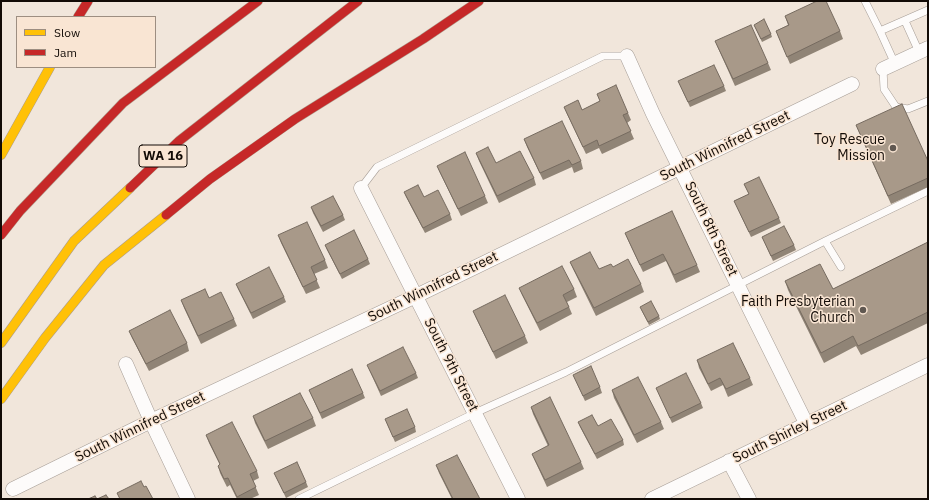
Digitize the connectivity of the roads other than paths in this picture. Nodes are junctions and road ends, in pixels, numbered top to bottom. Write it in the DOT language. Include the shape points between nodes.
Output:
graph roads {
  1 [pos="88,1"];
  2 [pos="258,1"];
  3 [pos="358,1"];
  4 [pos="479,1"];
  5 [pos="865,1"];
  6 [pos="928,10"];
  7 [pos="79,16"];
  8 [pos="905,21"];
  9 [pos="880,31"];
  10 [pos="923,50"];
  11 [pos="627,56"];
  12 [pos="889,66"];
  13 [pos="49,68"];
  14 [pos="852,84"];
  15 [pos="928,101"];
  16 [pos="1,155"];
  17 [pos="680,168"];
  18 [pos="361,188"];
  19 [pos="928,191"];
  20 [pos="1,235"];
  21 [pos="825,241"];
  22 [pos="841,267"];
  23 [pos="738,286"];
  24 [pos="416,296"];
  25 [pos="1,342"];
  26 [pos="126,364"];
  27 [pos="928,366"];
  28 [pos="1,399"];
  29 [pos="475,413"];
  30 [pos="151,421"];
  31 [pos="806,423"];
  32 [pos="729,461"];
  33 [pos="13,489"];
  34 [pos="188,499"];
  35 [pos="299,499"];
  36 [pos="518,499"];
  37 [pos="652,499"];
  38 [pos="749,499"];
  1 -- 7 [label="highway"];
  2 -- 20 [label="highway" via="123,103 20,211"];
  3 -- 25 [label="highway, WA 16" via="178,141 74,241"];
  4 -- 28 [label="highway" via="295,119 210,179 104,265 45,338"];
  5 -- 9 [label="lane"];
  6 -- 8 [label="lane"];
  8 -- 9 [label="lane"];
  8 -- 10 [label="lane"];
  9 -- 12 [label="lane"];
  10 -- 12 [label="street"];
  11 -- 17 [label="street, South 8th Street"];
  11 -- 18 [label="lane" via="603,56 377,167"];
  12 -- 15 [label="lane" via="884,89 896,107 908,109"];
  13 -- 16 [label="highway"];
  14 -- 17 [label="street, South Winnifred Street"];
  17 -- 23 [label="street, South 8th Street"];
  17 -- 24 [label="street, South Winnifred Street"];
  18 -- 24 [label="street, South 9th Street"];
  19 -- 21 [label="lane"];
  21 -- 22 [label="lane"];
  21 -- 23 [label="lane"];
  23 -- 29 [label="lane" via="566,372"];
  23 -- 31 [label="street, South 8th Street"];
  24 -- 29 [label="street, South 9th Street"];
  24 -- 30 [label="street, South Winnifred Street"];
  26 -- 30 [label="street"];
  27 -- 31 [label="street, South Shirley Street"];
  29 -- 35 [label="lane"];
  29 -- 36 [label="street, South 9th Street"];
  30 -- 33 [label="street, South Winnifred Street"];
  30 -- 34 [label="street"];
  31 -- 32 [label="street, South Shirley Street"];
  32 -- 37 [label="street, South Shirley Street"];
  32 -- 38 [label="street"];
}
